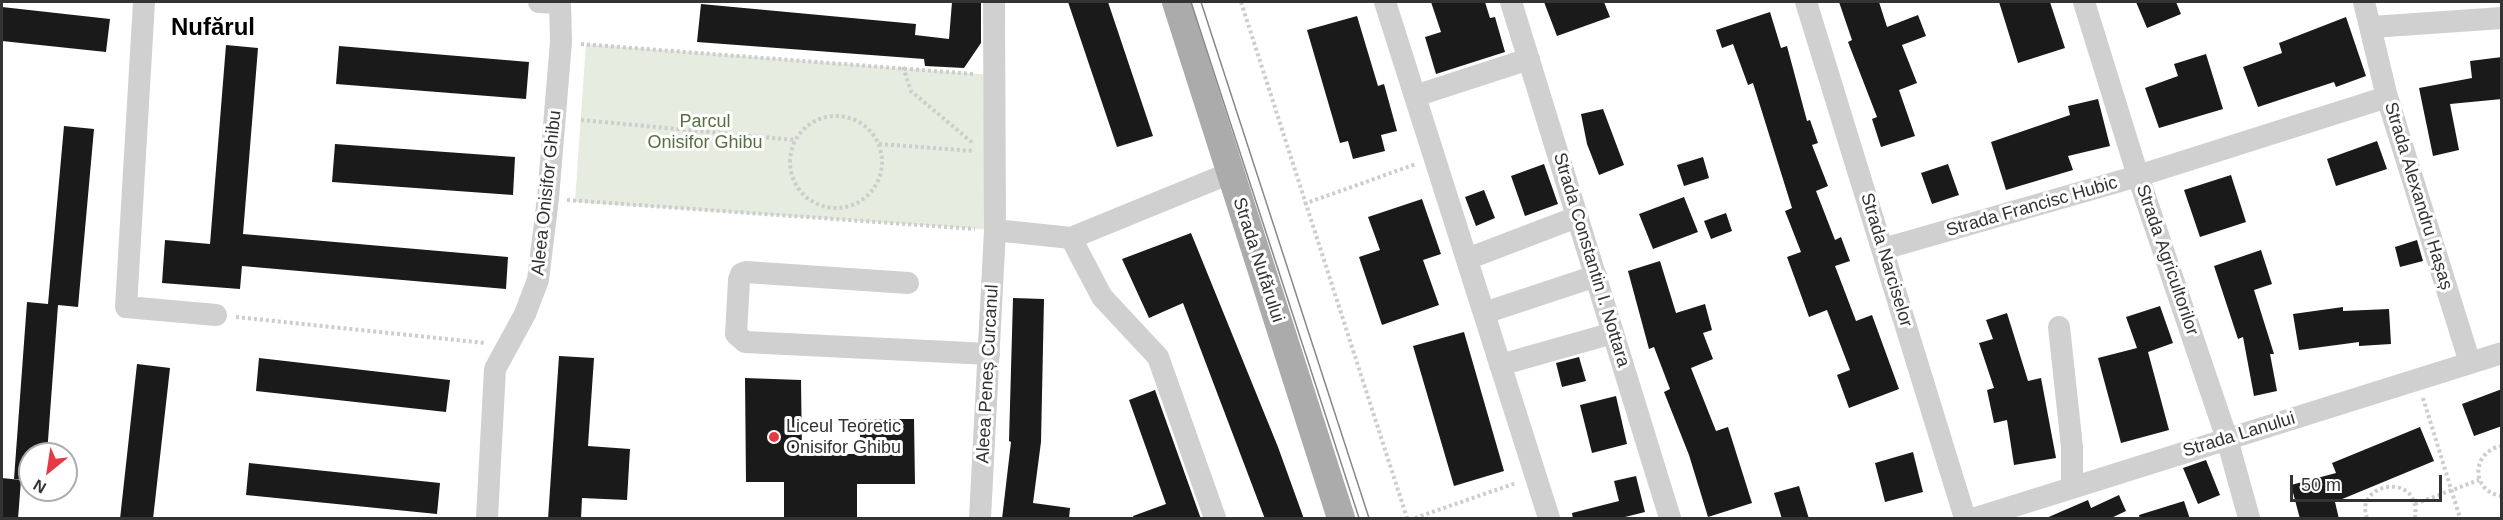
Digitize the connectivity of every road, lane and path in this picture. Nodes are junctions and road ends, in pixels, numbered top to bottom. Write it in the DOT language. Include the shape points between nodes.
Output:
graph roads {
  1 [pos="144,2"];
  2 [pos="553,2"];
  3 [pos="994,2"];
  4 [pos="1176,2"];
  5 [pos="1241,2"];
  6 [pos="1385,2"];
  7 [pos="1511,2"];
  8 [pos="1806,2"];
  9 [pos="2084,2"];
  10 [pos="2364,2"];
  11 [pos="2454,11"];
  12 [pos="2502,18"];
  13 [pos="2372,27"];
  14 [pos="561,42"];
  15 [pos="1529,59"];
  16 [pos="903,67"];
  17 [pos="993,75"];
  18 [pos="1414,96"];
  19 [pos="2387,98"];
  20 [pos="581,120"];
  21 [pos="795,140"];
  22 [pos="879,144"];
  23 [pos="1434,157"];
  24 [pos="1230,173"];
  25 [pos="2138,176"];
  26 [pos="548,198"];
  27 [pos="1304,204"];
  28 [pos="1577,217"];
  29 [pos="995,230"];
  30 [pos="1071,238"];
  31 [pos="1883,249"];
  32 [pos="1467,259"];
  33 [pos="1596,276"];
  34 [pos="908,283"];
  35 [pos="1484,313"];
  36 [pos="216,315"];
  37 [pos="2059,327"];
  38 [pos="1613,333"];
  39 [pos="507,345"];
  40 [pos="2502,353"];
  41 [pos="989,354"];
  42 [pos="2470,363"];
  43 [pos="1500,365"];
  44 [pos="2418,380"];
  45 [pos="2227,439"];
  46 [pos="2502,446"];
  47 [pos="1536,476"];
  48 [pos="2479,480"];
  49 [pos="2072,488"];
  50 [pos="2452,491"];
  51 [pos="2502,496"];
  52 [pos="2415,504"];
  53 [pos="487,519"];
  54 [pos="981,519"];
  55 [pos="1215,519"];
  56 [pos="1341,519"];
  57 [pos="1407,519"];
  58 [pos="1414,519"];
  59 [pos="1549,519"];
  60 [pos="1670,519"];
  61 [pos="1965,519"];
  62 [pos="1976,519"];
  63 [pos="2249,519"];
  64 [pos="2367,519"];
  65 [pos="2415,519"];
  66 [pos="2460,519"];
  1 -- 36 [label="street" via="126,307"];
  2 -- 14 [label="street, Aleea Onisifor Ghibu"];
  3 -- 17 [label="street, Aleea Peneș Curcanul"];
  4 -- 24 [label="main road, Strada Nufărului"];
  5 -- 27 [label="path"];
  6 -- 18 [label="street"];
  7 -- 15 [label="street, Strada Constantin I. Nottara"];
  8 -- 31 [label="street, Strada Narciselor"];
  9 -- 25 [label="street, Strada Agricultorilor"];
  10 -- 13 [label="street, Strada Alexandru Hașaș"];
  11 -- 12 [label="street"];
  11 -- 13 [label="street"];
  13 -- 19 [label="street, Strada Alexandru Hașaș"];
  14 -- 16 [label="path"];
  14 -- 26 [label="street, Aleea Onisifor Ghibu"];
  15 -- 18 [label="street"];
  15 -- 28 [label="street, Strada Constantin I. Nottara"];
  16 -- 17 [label="path"];
  16 -- 22 [label="path" via="911,91 984,152"];
  17 -- 29 [label="street, Aleea Peneș Curcanul"];
  18 -- 23 [label="street"];
  19 -- 25 [label="street, Strada Francisc Hubic"];
  19 -- 42 [label="street, Strada Alexandru Hașaș"];
  20 -- 21 [label="path"];
  21 -- 22 [label="path" via="816,120 845,116 859,122"];
  21 -- 22 [label="path" via="790,155 795,184 804,196 830,208 847,207 873,190 880,176"];
  23 -- 27 [label="path"];
  23 -- 32 [label="street"];
  24 -- 30 [label="street"];
  24 -- 56 [label="main road, Strada Nufărului"];
  25 -- 31 [label="street, Strada Francisc Hubic"];
  25 -- 45 [label="street, Strada Agricultorilor"];
  26 -- 29 [label="path"];
  26 -- 39 [label="street, Aleea Onisifor Ghibu" via="538,280"];
  27 -- 57 [label="path"];
  28 -- 32 [label="street"];
  28 -- 33 [label="street, Strada Constantin I. Nottara"];
  29 -- 30 [label="street"];
  29 -- 41 [label="street, Aleea Peneș Curcanul"];
  30 -- 55 [label="street" via="1102,297 1158,357"];
  31 -- 61 [label="street, Strada Narciselor"];
  32 -- 35 [label="street"];
  33 -- 35 [label="street"];
  33 -- 38 [label="street, Strada Constantin I. Nottara"];
  34 -- 41 [label="street" via="746,272 739,280 736,334 745,342"];
  35 -- 43 [label="street"];
  36 -- 39 [label="path"];
  37 -- 49 [label="street" via="2072,447"];
  38 -- 43 [label="street"];
  38 -- 60 [label="street, Strada Constantin I. Nottara"];
  39 -- 53 [label="street, Aleea Onisifor Ghibu" via="495,369"];
  40 -- 42 [label="street, Strada Lanului"];
  41 -- 54 [label="street, Aleea Peneș Curcanul"];
  42 -- 44 [label="street, Strada Lanului"];
  43 -- 47 [label="street"];
  44 -- 45 [label="street, Strada Lanului"];
  44 -- 50 [label="path"];
  45 -- 49 [label="street, Strada Lanului"];
  45 -- 63 [label="street, Strada Agricultorilor"];
  46 -- 48 [label="path" via="2487,451 2479,461"];
  47 -- 58 [label="path"];
  47 -- 59 [label="street"];
  48 -- 50 [label="path"];
  48 -- 51 [label="path" via="2493,495"];
  49 -- 62 [label="street, Strada Lanului"];
  50 -- 52 [label="path"];
  50 -- 66 [label="path"];
  52 -- 64 [label="path" via="2412,495 2401,487 2375,490 2367,501"];
  52 -- 65 [label="path"];
}
